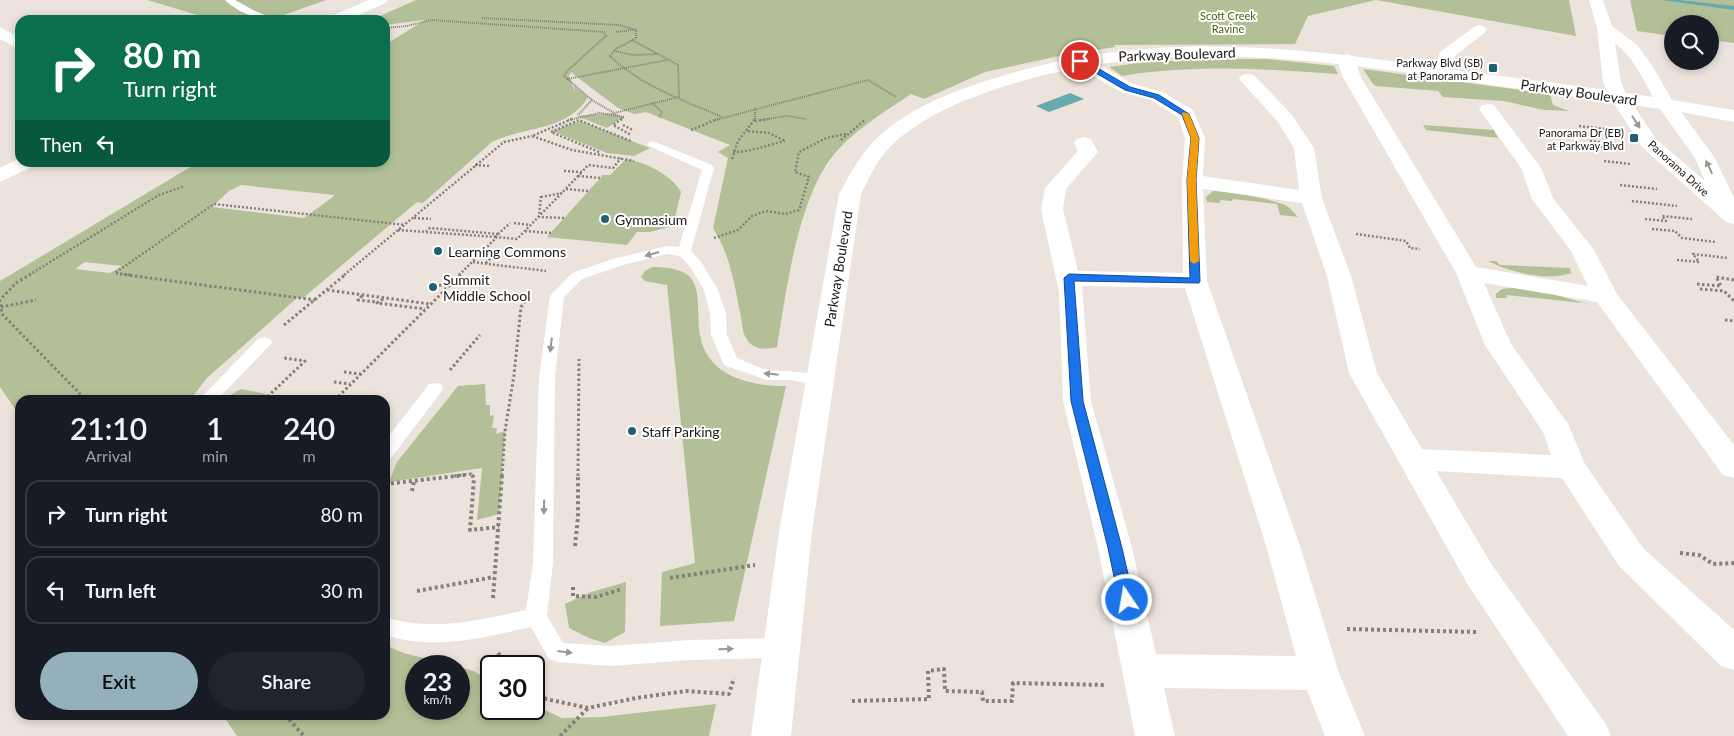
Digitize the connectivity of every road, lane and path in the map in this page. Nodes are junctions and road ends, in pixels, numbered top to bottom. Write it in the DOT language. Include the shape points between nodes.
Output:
graph roads {
  1 [pos="229,0"];
  2 [pos="381,0"];
  3 [pos="1596,0"];
  4 [pos="258,15"];
  5 [pos="346,15"];
  6 [pos="482,18"];
  7 [pos="532,21"];
  8 [pos="524,26"];
  9 [pos="390,28"];
  10 [pos="1605,28"];
  11 [pos="636,30"];
  12 [pos="1479,30"];
  13 [pos="0,32"];
  14 [pos="616,32"];
  15 [pos="632,40"];
  16 [pos="15,42"];
  17 [pos="614,51"];
  18 [pos="657,54"];
  19 [pos="1347,59"];
  20 [pos="668,60"];
  21 [pos="1080,61"];
  22 [pos="622,69"];
  23 [pos="1442,73"];
  24 [pos="567,79"];
  25 [pos="1248,80"];
  26 [pos="679,97"];
  27 [pos="1620,98"];
  28 [pos="592,100"];
  29 [pos="891,101"];
  30 [pos="652,103"];
  31 [pos="1666,105"];
  32 [pos="755,108"];
  33 [pos="1488,109"];
  34 [pos="614,113"];
  35 [pos="577,116"];
  36 [pos="1734,116"];
  37 [pos="722,117"];
  38 [pos="660,118"];
  39 [pos="868,118"];
  40 [pos="806,119"];
  41 [pos="755,121"];
  42 [pos="690,130"];
  43 [pos="748,130"];
  44 [pos="847,134"];
  45 [pos="532,136"];
  46 [pos="841,140"];
  47 [pos="1084,142"];
  48 [pos="655,145"];
  49 [pos="733,152"];
  50 [pos="604,154"];
  51 [pos="621,158"];
  52 [pos="732,160"];
  53 [pos="638,163"];
  54 [pos="475,165"];
  55 [pos="491,166"];
  56 [pos="18,167"];
  57 [pos="564,171"];
  58 [pos="582,172"];
  59 [pos="0,176"];
  60 [pos="578,176"];
  61 [pos="600,178"];
  62 [pos="1192,180"];
  63 [pos="1620,185"];
  64 [pos="185,186"];
  65 [pos="565,189"];
  66 [pos="1666,190"];
  67 [pos="588,191"];
  68 [pos="562,192"];
  69 [pos="1311,198"];
  70 [pos="1632,201"];
  71 [pos="1678,206"];
  72 [pos="1732,214"];
  73 [pos="539,217"];
  74 [pos="414,218"];
  75 [pos="564,218"];
  76 [pos="431,219"];
  77 [pos="1645,219"];
  78 [pos="1697,219"];
  79 [pos="404,225"];
  80 [pos="531,225"];
  81 [pos="1652,229"];
  82 [pos="398,230"];
  83 [pos="1323,230"];
  84 [pos="526,231"];
  85 [pos="551,233"];
  86 [pos="498,235"];
  87 [pos="709,240"];
  88 [pos="1716,242"];
  89 [pos="500,249"];
  90 [pos="684,252"];
  91 [pos="469,253"];
  92 [pos="479,254"];
  93 [pos="1728,258"];
  94 [pos="1677,260"];
  95 [pos="472,261"];
  96 [pos="486,263"];
  97 [pos="1463,264"];
  98 [pos="550,271"];
  99 [pos="1069,278"];
  100 [pos="1734,280"];
  101 [pos="1195,281"];
  102 [pos="1697,284"];
  103 [pos="439,285"];
  104 [pos="447,286"];
  105 [pos="1700,289"];
  106 [pos="327,290"];
  107 [pos="362,295"];
  108 [pos="1605,296"];
  109 [pos="36,300"];
  110 [pos="315,300"];
  111 [pos="1734,301"];
  112 [pos="430,304"];
  113 [pos="1,307"];
  114 [pos="425,309"];
  115 [pos="1725,320"];
  116 [pos="1734,321"];
  117 [pos="480,335"];
  118 [pos="264,342"];
  119 [pos="251,354"];
  120 [pos="580,356"];
  121 [pos="344,372"];
  122 [pos="360,374"];
  123 [pos="819,380"];
  124 [pos="334,382"];
  125 [pos="350,384"];
  126 [pos="435,388"];
  127 [pos="81,395"];
  128 [pos="211,395"];
  129 [pos="269,395"];
  130 [pos="340,395"];
  131 [pos="340,395"];
  132 [pos="390,447"];
  133 [pos="1414,459"];
  134 [pos="1571,467"];
  135 [pos="1734,467"];
  136 [pos="414,481"];
  137 [pos="390,483"];
  138 [pos="412,491"];
  139 [pos="499,527"];
  140 [pos="575,552"];
  141 [pos="756,564"];
  142 [pos="494,577"];
  143 [pos="573,578"];
  144 [pos="670,578"];
  145 [pos="622,589"];
  146 [pos="417,591"];
  147 [pos="536,616"];
  148 [pos="390,628"];
  149 [pos="1308,628"];
  150 [pos="1519,632"];
  151 [pos="762,648"];
  152 [pos="1734,654"];
  153 [pos="1320,673"];
  154 [pos="1143,678"];
  155 [pos="545,698"];
  156 [pos="852,701"];
  157 [pos="588,708"];
  158 [pos="290,720"];
  159 [pos="304,736"];
  160 [pos="560,736"];
  161 [pos="771,736"];
  162 [pos="1155,736"];
  163 [pos="1345,736"];
  164 [pos="1591,736"];
  1 -- 4 [label="lane"];
  2 -- 5 [label="street"];
  3 -- 10 [label="street, Panorama Drive"];
  6 -- 7 [label="path"];
  7 -- 8 [label="path"];
  7 -- 11 [label="path" via="618,25"];
  8 -- 9 [label="path" via="431,20"];
  8 -- 24 [label="path" via="607,34 567,71 564,76"];
  10 -- 27 [label="street, Panorama Drive" via="1612,82"];
  10 -- 31 [label="street" via="1631,48"];
  11 -- 14 [label="path"];
  11 -- 15 [label="path" via="636,38"];
  12 -- 23 [label="street" via="1446,55"];
  13 -- 16 [label="street"];
  15 -- 17 [label="path"];
  15 -- 18 [label="path"];
  17 -- 18 [label="path" via="633,55"];
  17 -- 22 [label="path" via="610,56"];
  18 -- 20 [label="path"];
  19 -- 21 [label="street, Parkway Boulevard" via="1277,52 1200,51"];
  19 -- 23 [label="street, Parkway Boulevard"];
  19 -- 97 [label="street" via="1353,79"];
  20 -- 22 [label="path"];
  20 -- 26 [label="path" via="678,65"];
  21 -- 62 [label="street" via="1127,88 1156,96 1186,114 1195,138"];
  21 -- 123 [label="street, Parkway Boulevard" via="1006,78 966,93 934,108 880,146 850,194"];
  22 -- 24 [label="path"];
  22 -- 26 [label="path"];
  23 -- 27 [label="street, Parkway Boulevard"];
  24 -- 28 [label="path"];
  25 -- 69 [label="street" via="1284,119 1304,148"];
  26 -- 30 [label="path"];
  26 -- 37 [label="path"];
  27 -- 31 [label="street, Parkway Boulevard"];
  27 -- 72 [label="street, Panorama Drive, one-way" via="1649,143"];
  28 -- 34 [label="path"];
  28 -- 35 [label="path"];
  29 -- 32 [label="path" via="897,96 868,80"];
  30 -- 34 [label="path"];
  30 -- 38 [label="path" via="662,112"];
  31 -- 36 [label="street, Parkway Boulevard"];
  72 -- 31 [label="street, one-way" via="1705,158"];
  32 -- 37 [label="path"];
  32 -- 41 [label="path"];
  33 -- 108 [label="street" via="1531,168 1544,199 1582,250"];
  34 -- 35 [label="path"];
  34 -- 48 [label="path" via="624,117 613,125 617,129"];
  35 -- 45 [label="path"];
  37 -- 42 [label="path"];
  39 -- 44 [label="path"];
  40 -- 41 [label="path" via="787,116"];
  41 -- 43 [label="path"];
  43 -- 49 [label="path" via="740,137"];
  43 -- 49 [label="path" via="769,133 785,141 748,152"];
  44 -- 46 [label="path"];
  44 -- 87 [label="path" via="826,138 799,152 795,172 808,177 799,210 785,214 766,211 752,216 738,230"];
  45 -- 50 [label="path" via="572,150"];
  45 -- 54 [label="path" via="504,142"];
  47 -- 99 [label="street" via="1088,152 1056,188 1052,209"];
  48 -- 50 [label="path" via="650,148 579,120 551,132"];
  48 -- 90 [label="lane" via="708,168"];
  49 -- 52 [label="path"];
  50 -- 51 [label="path"];
  51 -- 53 [label="path"];
  51 -- 58 [label="path" via="613,168 588,165"];
  54 -- 55 [label="path"];
  54 -- 74 [label="path"];
  56 -- 59 [label="street"];
  57 -- 58 [label="path"];
  58 -- 60 [label="path"];
  60 -- 61 [label="path"];
  60 -- 65 [label="path"];
  62 -- 69 [label="street"];
  62 -- 101 [label="street"];
  63 -- 66 [label="path"];
  64 -- 113 [label="path" via="159,195 16,283 0,300"];
  65 -- 67 [label="path"];
  65 -- 68 [label="path"];
  68 -- 73 [label="path"];
  68 -- 73 [label="path" via="540,196"];
  69 -- 83 [label="street"];
  70 -- 71 [label="path"];
  73 -- 75 [label="path"];
  73 -- 80 [label="path"];
  74 -- 76 [label="path"];
  74 -- 79 [label="path"];
  77 -- 78 [label="path" via="1666,221 1662,216"];
  79 -- 82 [label="path"];
  79 -- 110 [label="path" via="214,204 115,273"];
  80 -- 84 [label="path"];
  80 -- 86 [label="path" via="512,223"];
  81 -- 88 [label="path" via="1676,231 1682,238"];
  82 -- 86 [label="path"];
  82 -- 106 [label="path"];
  83 -- 97 [label="path" via="1406,241 1410,248"];
  83 -- 133 [label="street" via="1339,276 1363,373"];
  84 -- 85 [label="path"];
  84 -- 86 [label="path" via="517,239"];
  86 -- 92 [label="path"];
  86 -- 112 [label="path"];
  89 -- 96 [label="path"];
  123 -- 90 [label="lane, one-way" via="767,375 730,361 719,335 718,313 711,290"];
  90 -- 147 [label="lane, one-way" via="667,250 577,276 557,296 547,376 543,563"];
  91 -- 92 [label="path"];
  92 -- 95 [label="path"];
  93 -- 94 [label="path" via="1694,254 1699,262"];
  95 -- 96 [label="path"];
  95 -- 104 [label="path"];
  96 -- 98 [label="path"];
  97 -- 108 [label="street"];
  97 -- 134 [label="street" via="1498,345 1557,430"];
  99 -- 101 [label="street"];
  99 -- 154 [label="street" via="1077,401 1115,548"];
  100 -- 102 [label="path" via="1716,277 1721,286"];
  101 -- 149 [label="street"];
  103 -- 104 [label="path"];
  104 -- 112 [label="path"];
  105 -- 111 [label="path" via="1724,292"];
  106 -- 107 [label="path"];
  106 -- 110 [label="path"];
  107 -- 112 [label="path"];
  107 -- 114 [label="path" via="358,300"];
  108 -- 135 [label="street"];
  109 -- 113 [label="path"];
  110 -- 118 [label="path"];
  112 -- 114 [label="path"];
  112 -- 114 [label="path" via="381,299 377,303"];
  113 -- 127 [label="path" via="2,314"];
  114 -- 122 [label="path"];
  114 -- 130 [label="path"];
  115 -- 116 [label="path"];
  117 -- 126 [label="path"];
  118 -- 119 [label="lane"];
  119 -- 128 [label="lane"];
  119 -- 129 [label="path" via="305,361"];
  120 -- 140 [label="path"];
  121 -- 122 [label="path"];
  122 -- 125 [label="path"];
  123 -- 151 [label="street, Parkway Boulevard"];
  124 -- 125 [label="path"];
  125 -- 131 [label="path"];
  126 -- 132 [label="lane"];
  133 -- 134 [label="street"];
  133 -- 150 [label="street" via="1480,575"];
  134 -- 152 [label="street" via="1631,557"];
  136 -- 137 [label="path"];
  136 -- 138 [label="path"];
  136 -- 139 [label="path" via="471,474 474,478 470,530"];
  141 -- 144 [label="path"];
  142 -- 146 [label="path"];
  143 -- 145 [label="path" via="573,596 596,597"];
  147 -- 148 [label="lane" via="454,634 400,633"];
  147 -- 151 [label="lane, one-way" via="557,652 611,656"];
  149 -- 150 [label="path"];
  149 -- 153 [label="street"];
  150 -- 164 [label="street"];
  151 -- 157 [label="path" via="729,694 686,692"];
  151 -- 161 [label="street, Parkway Boulevard"];
  153 -- 154 [label="street"];
  153 -- 163 [label="street"];
  154 -- 156 [label="path" via="1013,683 1012,701 983,701 982,692 945,691 944,669 928,670 929,700"];
  154 -- 162 [label="street"];
  155 -- 157 [label="path"];
  157 -- 160 [label="path"];
  158 -- 159 [label="path"];
}
